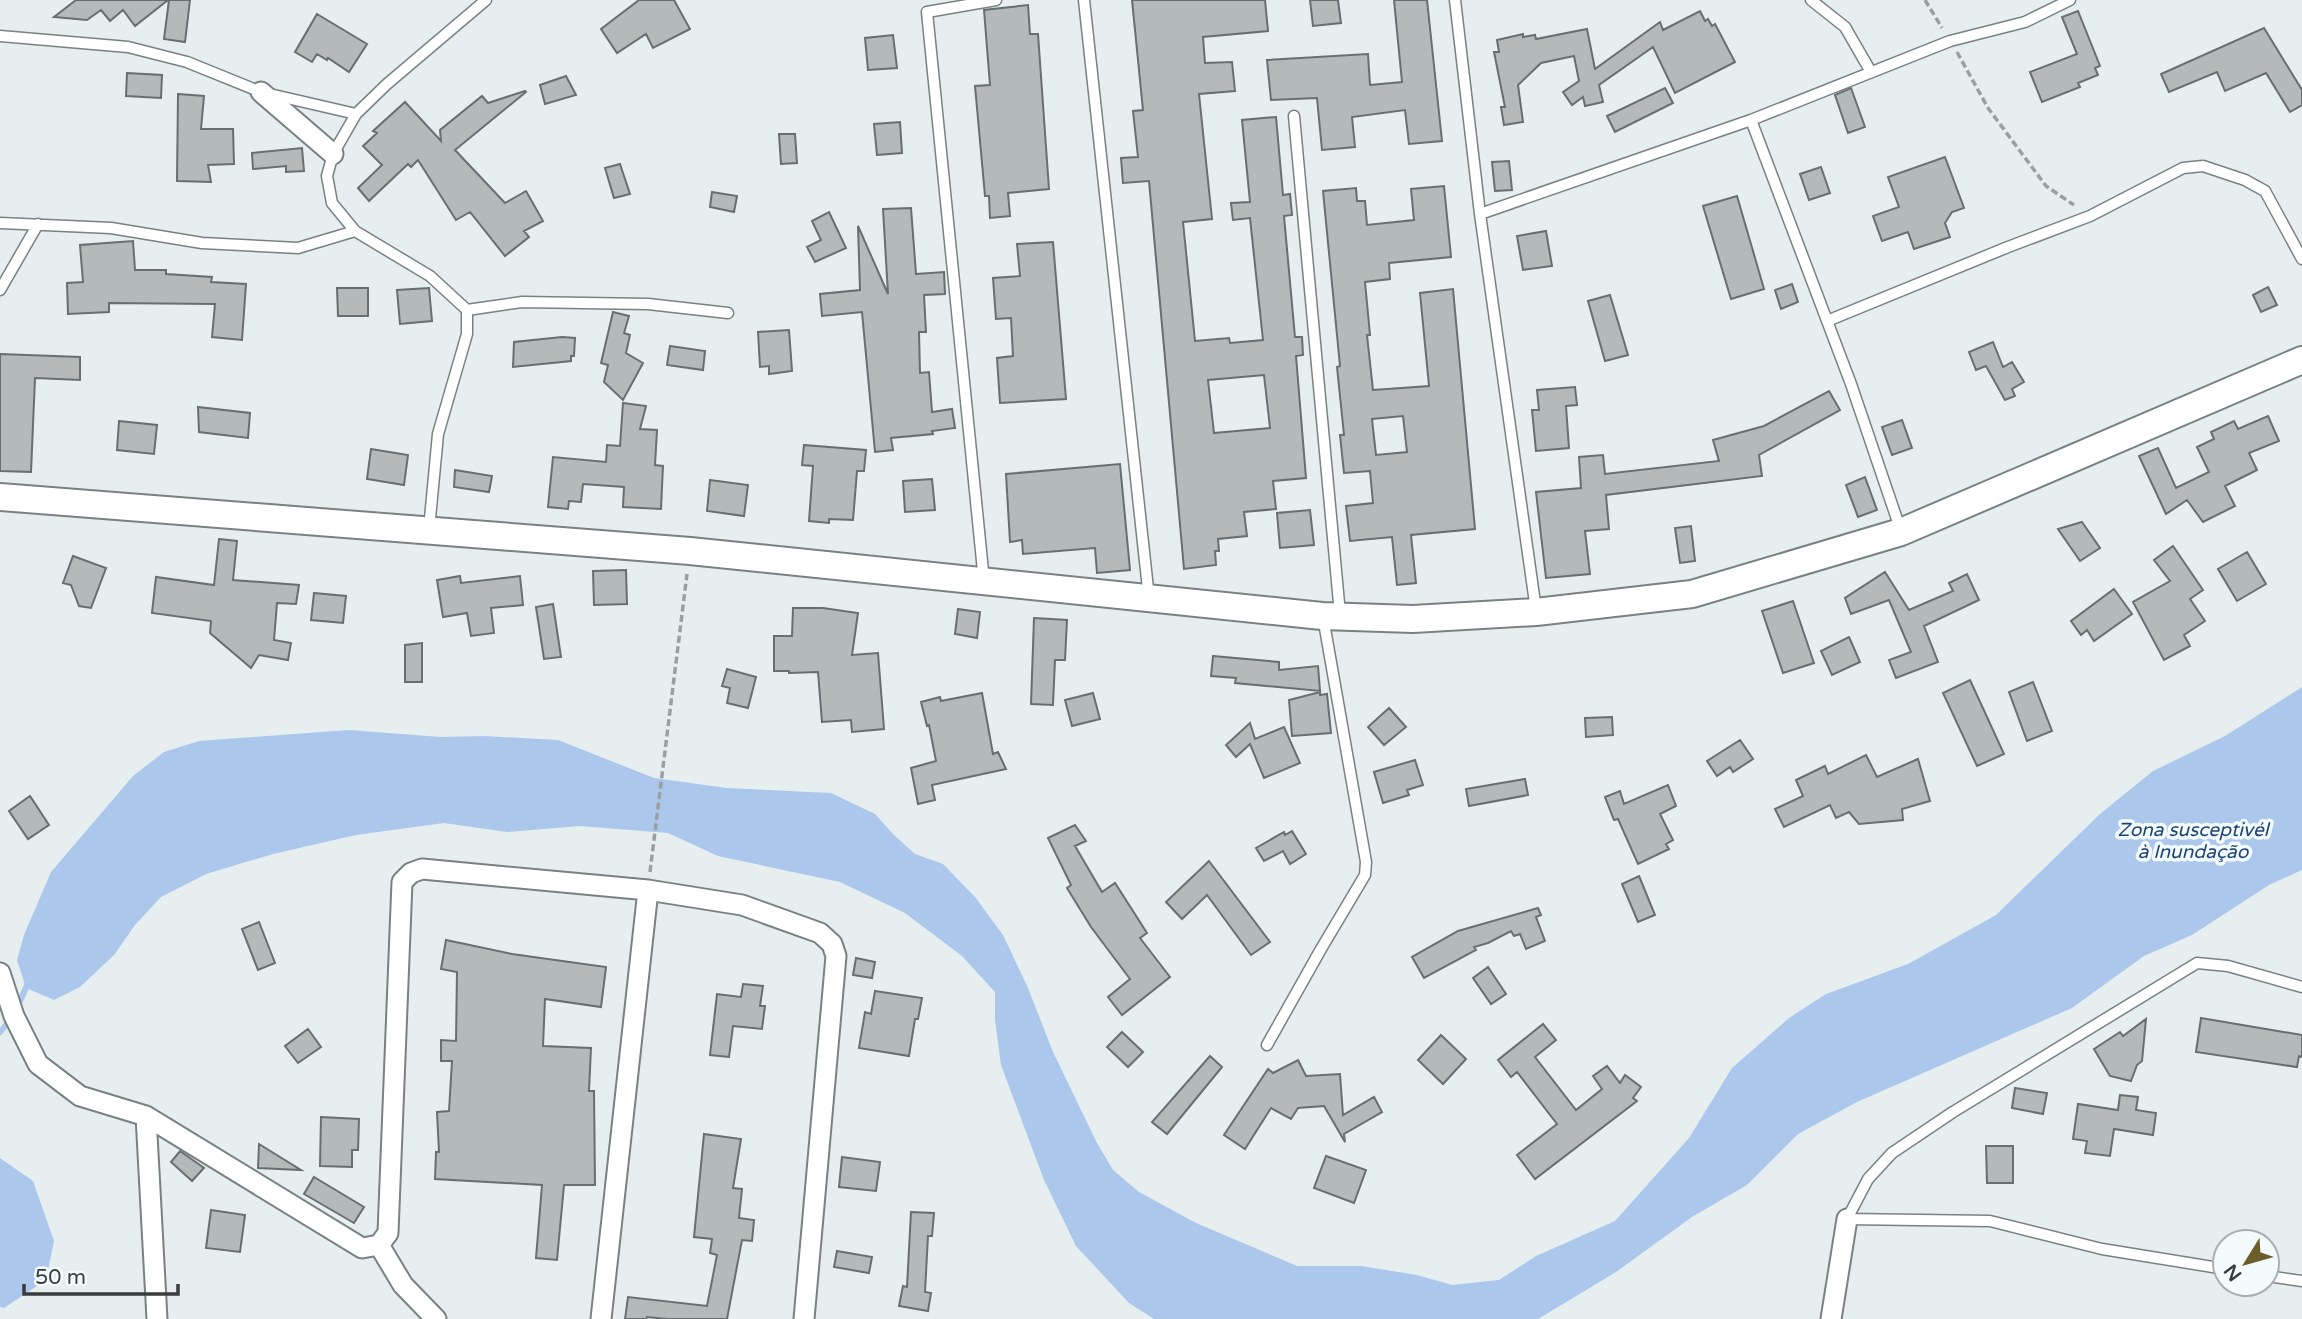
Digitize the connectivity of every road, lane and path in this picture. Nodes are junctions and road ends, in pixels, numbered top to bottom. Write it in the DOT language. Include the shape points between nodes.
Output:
graph roads {
  1 [pos="486,0"];
  2 [pos="996,0"];
  3 [pos="1084,0"];
  4 [pos="1455,0"];
  5 [pos="1811,0"];
  6 [pos="1925,0"];
  7 [pos="2070,0"];
  8 [pos="0,36"];
  9 [pos="1950,41"];
  10 [pos="1871,72"];
  11 [pos="261,92"];
  12 [pos="356,114"];
  13 [pos="1294,116"];
  14 [pos="1751,120"];
  15 [pos="333,154"];
  16 [pos="1480,214"];
  17 [pos="2090,216"];
  18 [pos="0,223"];
  19 [pos="38,225"];
  20 [pos="355,231"];
  21 [pos="2302,259"];
  22 [pos="0,290"];
  23 [pos="467,310"];
  24 [pos="728,313"];
  25 [pos="1827,321"];
  26 [pos="2302,360"];
  27 [pos="0,497"];
  28 [pos="429,529"];
  29 [pos="1901,532"];
  30 [pos="690,551"];
  31 [pos="984,582"];
  32 [pos="1150,599"];
  33 [pos="1536,611"];
  34 [pos="1331,617"];
  35 [pos="648,890"];
  36 [pos="0,974"];
  37 [pos="2302,987"];
  38 [pos="1267,1045"];
  39 [pos="145,1116"];
  40 [pos="1847,1219"];
  41 [pos="379,1245"];
  42 [pos="2211,1267"];
  43 [pos="2281,1278"];
  44 [pos="2302,1281"];
  45 [pos="157,1319"];
  46 [pos="436,1319"];
  47 [pos="601,1319"];
  48 [pos="804,1319"];
  49 [pos="1830,1319"];
  1 -- 12 [label="lane"];
  2 -- 31 [label="lane" via="927,12"];
  3 -- 32 [label="lane"];
  4 -- 16 [label="lane"];
  5 -- 10 [label="lane" via="1845,27"];
  6 -- 9 [label="path"];
  7 -- 9 [label="lane" via="2025,22"];
  8 -- 11 [label="lane" via="128,47 187,62"];
  9 -- 10 [label="lane"];
  9 -- 17 [label="path" via="1988,108 2046,186"];
  10 -- 14 [label="lane"];
  11 -- 12 [label="lane"];
  11 -- 15 [label="street"];
  12 -- 15 [label="lane"];
  13 -- 34 [label="lane"];
  14 -- 16 [label="lane"];
  14 -- 25 [label="lane"];
  15 -- 20 [label="lane" via="327,176 332,203"];
  16 -- 33 [label="lane"];
  17 -- 21 [label="lane" via="2183,168 2203,166 2265,191"];
  17 -- 25 [label="lane"];
  18 -- 19 [label="lane"];
  19 -- 20 [label="lane" via="298,248"];
  19 -- 22 [label="lane"];
  20 -- 23 [label="lane" via="430,276"];
  23 -- 24 [label="lane" via="522,302 648,304"];
  23 -- 28 [label="lane" via="467,334 438,434"];
  25 -- 29 [label="lane"];
  26 -- 29 [label="main road"];
  27 -- 28 [label="main road"];
  28 -- 30 [label="main road"];
  29 -- 33 [label="main road" via="1692,594"];
  30 -- 31 [label="main road"];
  30 -- 35 [label="path"];
  31 -- 32 [label="main road"];
  32 -- 34 [label="main road"];
  33 -- 34 [label="main road" via="1413,619"];
  34 -- 38 [label="lane" via="1365,875"];
  35 -- 41 [label="street" via="422,869 402,882 388,1233"];
  35 -- 47 [label="street"];
  35 -- 48 [label="street" via="742,905 820,933 832,944 836,956"];
  36 -- 39 [label="street" via="38,1064 80,1096"];
  37 -- 40 [label="lane" via="2228,966 2197,963 1892,1153 1868,1179"];
  39 -- 41 [label="street" via="362,1248"];
  39 -- 45 [label="street"];
  40 -- 42 [label="lane" via="1990,1221 2102,1249"];
  40 -- 49 [label="street"];
  41 -- 46 [label="street" via="403,1285"];
  43 -- 44 [label="lane"];
}
